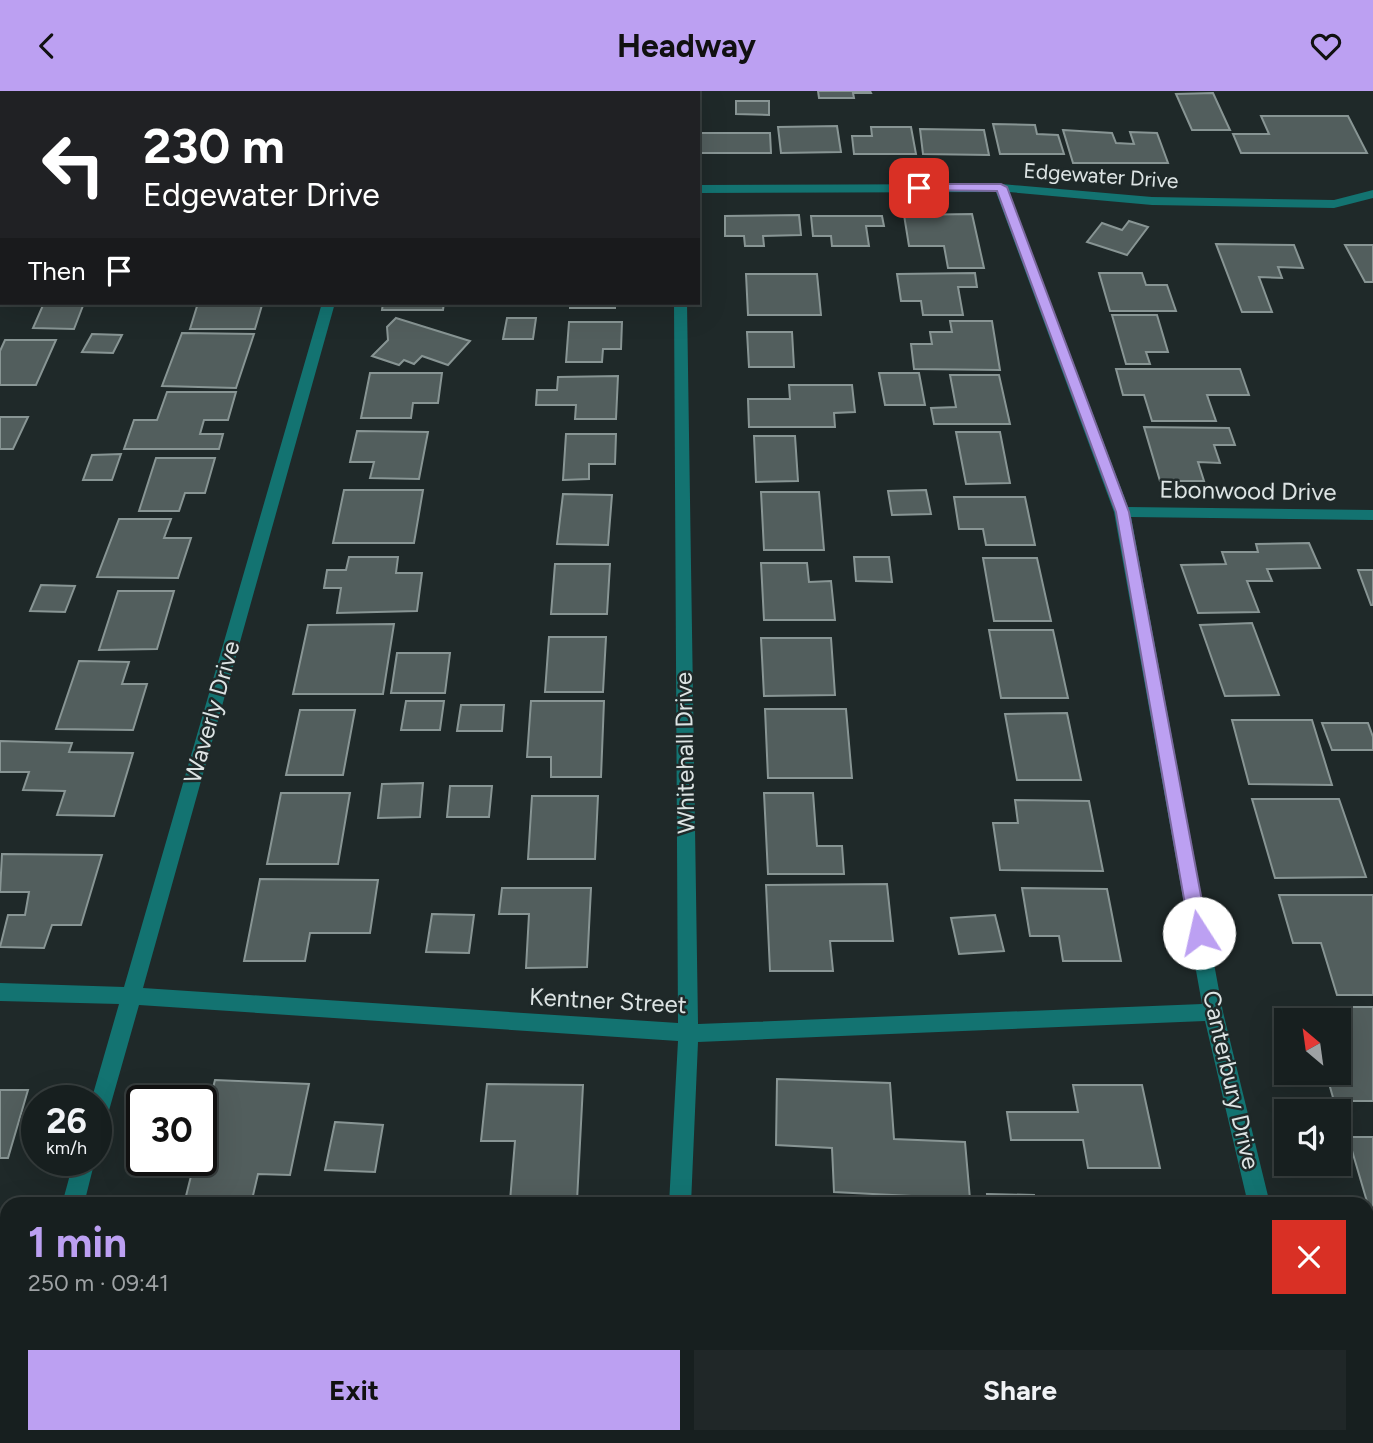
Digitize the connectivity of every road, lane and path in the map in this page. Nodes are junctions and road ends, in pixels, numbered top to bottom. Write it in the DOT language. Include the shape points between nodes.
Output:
graph roads {
  1 [pos="1001,187"];
  2 [pos="700,189"];
  3 [pos="1373,194"];
  4 [pos="327,305"];
  5 [pos="681,305"];
  6 [pos="1122,512"];
  7 [pos="1373,515"];
  8 [pos="0,992"];
  9 [pos="131,996"];
  10 [pos="1213,1012"];
  11 [pos="688,1033"];
  12 [pos="106,1085"];
  13 [pos="81,1176"];
  14 [pos="75,1197"];
  15 [pos="680,1197"];
  16 [pos="1257,1197"];
  1 -- 2 [label="street, Edgewater Drive"];
  1 -- 3 [label="street, Edgewater Drive" via="1153,201 1334,204"];
  1 -- 6 [label="street, Canterbury Drive"];
  4 -- 9 [label="street, Waverly Drive"];
  5 -- 11 [label="street, Whitehall Drive"];
  6 -- 7 [label="street, Ebonwood Drive"];
  6 -- 10 [label="street, Canterbury Drive"];
  8 -- 9 [label="street, Kentner Street"];
  9 -- 11 [label="street, Kentner Street"];
  9 -- 12 [label="street, Waverly Drive"];
  10 -- 11 [label="street, Kentner Street"];
  10 -- 16 [label="street, Canterbury Drive"];
  11 -- 15 [label="street, Whitehall Drive"];
  13 -- 14 [label="street"];
}
